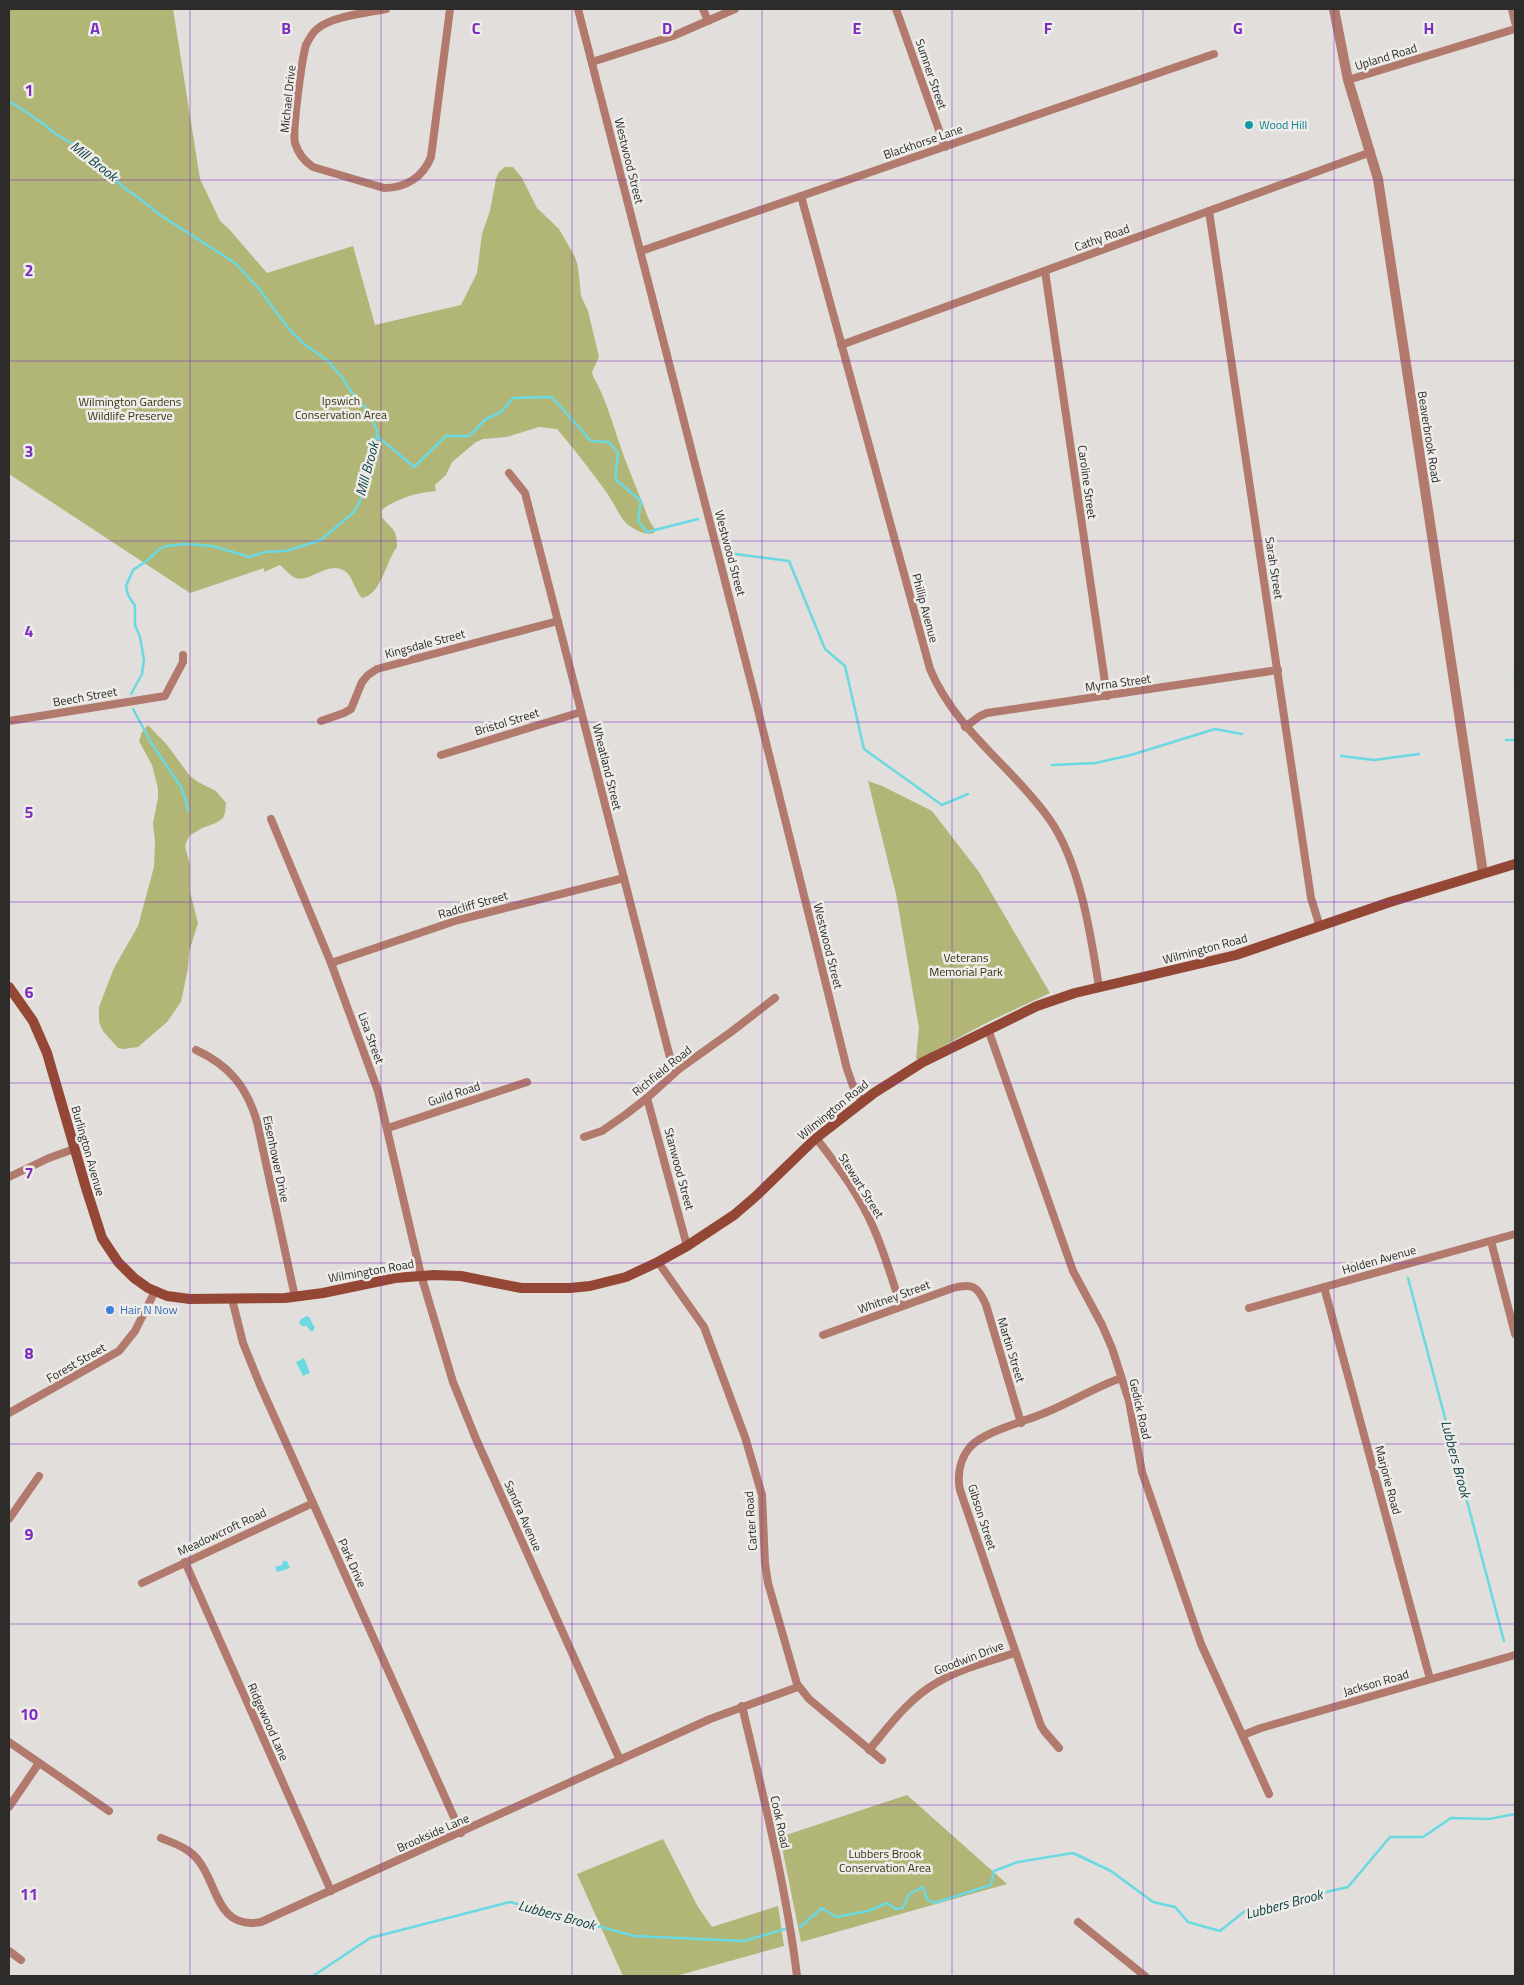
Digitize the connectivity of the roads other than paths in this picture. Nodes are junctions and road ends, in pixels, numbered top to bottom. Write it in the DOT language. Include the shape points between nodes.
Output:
graph roads {
  1 [pos="386,9"];
  2 [pos="450,9"];
  3 [pos="578,9"];
  4 [pos="703,9"];
  5 [pos="735,9"];
  6 [pos="896,9"];
  7 [pos="1334,9"];
  8 [pos="1512,9"];
  9 [pos="708,21"];
  10 [pos="1515,22"];
  11 [pos="1515,29"];
  12 [pos="1214,54"];
  13 [pos="592,62"];
  14 [pos="1348,80"];
  15 [pos="945,147"];
  16 [pos="1371,152"];
  17 [pos="801,196"];
  18 [pos="1209,211"];
  19 [pos="641,251"];
  20 [pos="1045,271"];
  21 [pos="841,345"];
  22 [pos="509,473"];
  23 [pos="558,621"];
  24 [pos="184,655"];
  25 [pos="1278,670"];
  26 [pos="1108,696"];
  27 [pos="581,712"];
  28 [pos="321,721"];
  29 [pos="9,722"];
  30 [pos="965,726"];
  31 [pos="441,755"];
  32 [pos="271,819"];
  33 [pos="1515,864"];
  34 [pos="1483,873"];
  35 [pos="624,878"];
  36 [pos="1320,927"];
  37 [pos="331,963"];
  38 [pos="9,987"];
  39 [pos="1100,987"];
  40 [pos="775,998"];
  41 [pos="988,1029"];
  42 [pos="196,1050"];
  43 [pos="674,1073"];
  44 [pos="526,1082"];
  45 [pos="647,1098"];
  46 [pos="862,1101"];
  47 [pos="388,1128"];
  48 [pos="584,1137"];
  49 [pos="816,1138"];
  50 [pos="74,1149"];
  51 [pos="9,1177"];
  52 [pos="1515,1234"];
  53 [pos="1491,1240"];
  54 [pos="688,1246"];
  55 [pos="658,1262"];
  56 [pos="421,1275"];
  57 [pos="973,1286"];
  58 [pos="1324,1287"];
  59 [pos="155,1291"];
  60 [pos="172,1297"];
  61 [pos="294,1297"];
  62 [pos="232,1299"];
  63 [pos="901,1306"];
  64 [pos="1249,1308"];
  65 [pos="1515,1334"];
  66 [pos="823,1335"];
  67 [pos="1122,1378"];
  68 [pos="9,1413"];
  69 [pos="1022,1423"];
  70 [pos="39,1476"];
  71 [pos="313,1503"];
  72 [pos="9,1519"];
  73 [pos="185,1562"];
  74 [pos="142,1582"];
  75 [pos="1014,1653"];
  76 [pos="1515,1655"];
  77 [pos="1430,1679"];
  78 [pos="798,1687"];
  79 [pos="742,1706"];
  80 [pos="1243,1735"];
  81 [pos="9,1742"];
  82 [pos="1059,1748"];
  83 [pos="869,1750"];
  84 [pos="620,1760"];
  85 [pos="882,1760"];
  86 [pos="39,1763"];
  87 [pos="1269,1794"];
  88 [pos="9,1807"];
  89 [pos="109,1811"];
  90 [pos="461,1833"];
  91 [pos="162,1838"];
  92 [pos="331,1891"];
  93 [pos="1078,1922"];
  94 [pos="9,1951"];
  95 [pos="22,1960"];
  96 [pos="797,1976"];
  97 [pos="1145,1976"];
  1 -- 2 [label="street, Michael Drive" via="330,22 312,35 304,53 294,133 298,150 313,167 384,188 410,182 423,171 431,157"];
  3 -- 13 [label="street, Westwood Street"];
  4 -- 9 [label="street"];
  5 -- 9 [label="street"];
  6 -- 15 [label="street, Sumner Street"];
  7 -- 14 [label="street, Beaverbrook Road"];
  8 -- 10 [label="street"];
  9 -- 13 [label="street"];
  11 -- 14 [label="street, Upland Road"];
  12 -- 15 [label="street, Blackhorse Lane"];
  13 -- 19 [label="street, Westwood Street"];
  14 -- 16 [label="street, Beaverbrook Road"];
  15 -- 17 [label="street, Blackhorse Lane"];
  16 -- 18 [label="street, Cathy Road"];
  16 -- 34 [label="street, Beaverbrook Road"];
  17 -- 19 [label="street, Blackhorse Lane"];
  17 -- 21 [label="street, Phillip Avenue"];
  18 -- 20 [label="street, Cathy Road"];
  18 -- 25 [label="street, Sarah Street"];
  19 -- 46 [label="street, Westwood Street" via="847,1069"];
  20 -- 21 [label="street, Cathy Road"];
  20 -- 26 [label="street, Caroline Street"];
  21 -- 30 [label="street, Phillip Avenue" via="930,669"];
  22 -- 23 [label="street, Wheatland Street" via="525,493"];
  23 -- 27 [label="street, Wheatland Street"];
  23 -- 28 [label="street, Kingsdale Street" via="377,669 362,682 351,709"];
  24 -- 29 [label="street, Beech Street" via="165,696"];
  25 -- 26 [label="street, Myrna Street"];
  25 -- 36 [label="street, Sarah Street" via="1311,898"];
  26 -- 30 [label="street, Myrna Street" via="986,714"];
  27 -- 31 [label="street, Bristol Street"];
  27 -- 35 [label="street, Wheatland Street"];
  30 -- 39 [label="street, Phillip Avenue" via="1035,800 1061,838 1083,903"];
  32 -- 37 [label="street, Lisa Street"];
  33 -- 34 [label="main road, Wilmington Road"];
  34 -- 36 [label="main road, Wilmington Road"];
  35 -- 37 [label="street, Radcliff Street" via="458,920"];
  35 -- 43 [label="street, Wheatland Street"];
  36 -- 39 [label="main road, Wilmington Road" via="1220,960"];
  37 -- 47 [label="street, Lisa Street" via="374,1079"];
  38 -- 50 [label="main road, Burlington Avenue" via="40,1035"];
  39 -- 41 [label="main road, Wilmington Road" via="1036,1006"];
  40 -- 43 [label="street, Richfield Road"];
  41 -- 46 [label="main road, Wilmington Road" via="912,1068"];
  41 -- 67 [label="street, Gedick Road" via="1071,1266 1108,1338"];
  42 -- 61 [label="street, Eisenhower Drive" via="233,1076 250,1101"];
  43 -- 45 [label="street, Richfield Road"];
  44 -- 47 [label="street, Guild Road"];
  45 -- 48 [label="street, Richfield Road" via="602,1131"];
  45 -- 54 [label="street, Stanwood Street"];
  46 -- 49 [label="main road, Wilmington Road"];
  47 -- 56 [label="street, Lisa Street"];
  49 -- 54 [label="main road, Wilmington Road" via="734,1216"];
  49 -- 63 [label="street, Stewart Street" via="869,1218"];
  50 -- 51 [label="street"];
  50 -- 59 [label="main road, Burlington Avenue" via="94,1217 106,1245 127,1271"];
  52 -- 53 [label="street, Holden Avenue"];
  53 -- 58 [label="street, Holden Avenue"];
  53 -- 65 [label="street"];
  54 -- 55 [label="main road, Wilmington Road"];
  55 -- 56 [label="main road, Wilmington Road" via="615,1280 560,1289 521,1288 452,1275"];
  55 -- 78 [label="street, Carter Road" via="704,1327 745,1437 762,1495 768,1583"];
  56 -- 61 [label="main road, Wilmington Road"];
  56 -- 84 [label="street, Sandra Avenue" via="464,1411"];
  57 -- 63 [label="street, Whitney Street" via="953,1288"];
  57 -- 69 [label="street, Martin Street" via="986,1305"];
  58 -- 64 [label="street, Holden Avenue"];
  58 -- 77 [label="street, Marjorie Road"];
  59 -- 60 [label="main road, Burlington Avenue"];
  59 -- 68 [label="street, Forest Street" via="136,1331 118,1351"];
  60 -- 62 [label="main road, Wilmington Road"];
  61 -- 62 [label="main road, Wilmington Road"];
  62 -- 71 [label="street, Park Drive" via="249,1358"];
  63 -- 66 [label="street, Whitney Street"];
  67 -- 69 [label="street, Gibson Street"];
  67 -- 80 [label="street, Gedick Road" via="1134,1421 1142,1472 1201,1644"];
  69 -- 75 [label="street, Gibson Street" via="990,1434 972,1445 963,1459 958,1482"];
  70 -- 72 [label="street"];
  71 -- 73 [label="street, Meadowcroft Road"];
  71 -- 90 [label="street, Park Drive"];
  73 -- 74 [label="street, Meadowcroft Road"];
  73 -- 92 [label="street, Ridgewood Lane"];
  75 -- 82 [label="street, Gibson Street" via="1042,1729"];
  75 -- 83 [label="street, Goodwin Drive" via="932,1685 910,1702"];
  76 -- 77 [label="street, Jackson Road"];
  77 -- 80 [label="street, Jackson Road"];
  78 -- 79 [label="street, Brookside Lane"];
  78 -- 83 [label="street, Carter Road"];
  79 -- 84 [label="street, Brookside Lane"];
  79 -- 96 [label="street, Cook Road" via="793,1943"];
  80 -- 87 [label="street, Gedick Road"];
  81 -- 86 [label="street"];
  83 -- 85 [label="street, Carter Road"];
  84 -- 90 [label="street, Brookside Lane"];
  86 -- 88 [label="street"];
  86 -- 89 [label="street"];
  90 -- 92 [label="street, Brookside Lane"];
  91 -- 92 [label="street, Brookside Lane" via="197,1858 222,1908 242,1921 261,1922"];
  93 -- 97 [label="street"];
  94 -- 95 [label="street"];
}
